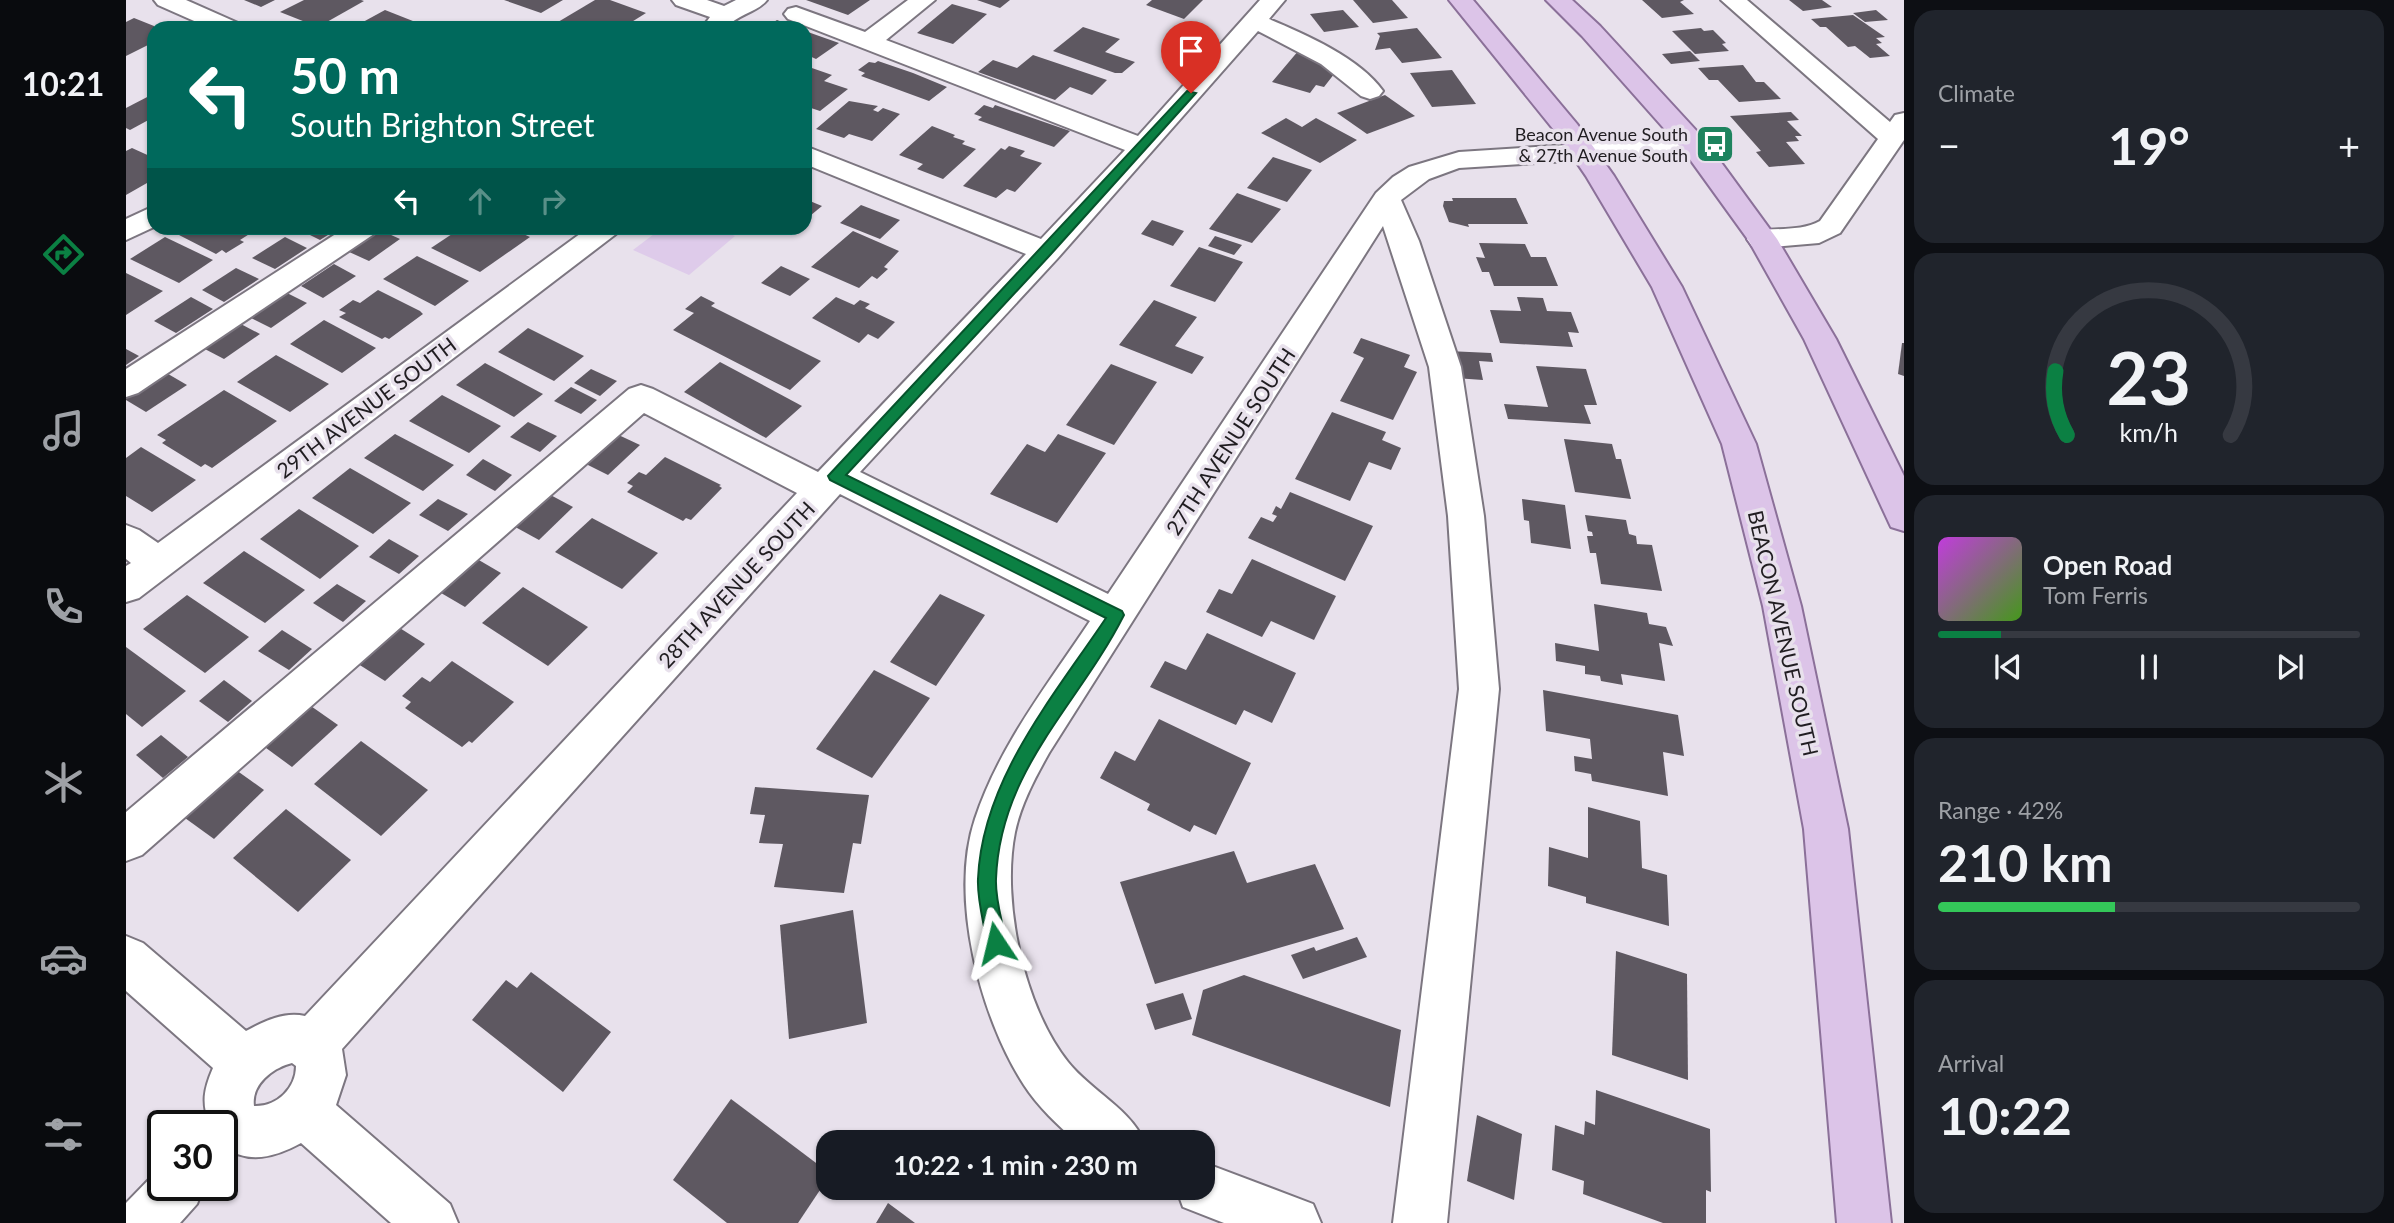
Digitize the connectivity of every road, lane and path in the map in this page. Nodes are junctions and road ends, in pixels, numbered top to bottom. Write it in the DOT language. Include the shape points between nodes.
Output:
graph roads {
  1 [pos="684,0"];
  2 [pos="755,0"];
  3 [pos="923,0"];
  4 [pos="1461,0"];
  5 [pos="1558,0"];
  6 [pos="1734,0"];
  7 [pos="182,2"];
  8 [pos="1264,10"];
  9 [pos="796,14"];
  10 [pos="217,21"];
  11 [pos="720,21"];
  12 [pos="869,41"];
  13 [pos="1370,91"];
  14 [pos="1898,129"];
  15 [pos="1695,145"];
  16 [pos="1143,147"];
  17 [pos="1585,153"];
  18 [pos="812,157"];
  19 [pos="1386,199"];
  20 [pos="147,219"];
  21 [pos="126,231"];
  22 [pos="353,235"];
  23 [pos="597,235"];
  24 [pos="1762,239"];
  25 [pos="1047,252"];
  26 [pos="126,385"];
  27 [pos="829,483"];
  28 [pos="1900,500"];
  29 [pos="126,540"];
  30 [pos="159,562"];
  31 [pos="126,587"];
  32 [pos="1116,615"];
  33 [pos="126,841"];
  34 [pos="126,960"];
  35 [pos="312,1045"];
  36 [pos="245,1063"];
  37 [pos="228,1110"];
  38 [pos="303,1110"];
  39 [pos="238,1130"];
  40 [pos="1103,1130"];
  41 [pos="1215,1193"];
  42 [pos="164,1201"];
  43 [pos="144,1223"];
  44 [pos="431,1223"];
  45 [pos="1294,1223"];
  46 [pos="1420,1223"];
  47 [pos="1864,1223"];
  1 -- 11 [label="street"];
  2 -- 11 [label="street"];
  3 -- 12 [label="street"];
  4 -- 17 [label="main road, BEACON AVENUE SOUTH"];
  5 -- 15 [label="main road"];
  6 -- 14 [label="street"];
  7 -- 10 [label="street"];
  8 -- 13 [label="street"];
  8 -- 16 [label="street, 28TH AVENUE SOUTH"];
  9 -- 12 [label="street"];
  12 -- 16 [label="street"];
  14 -- 24 [label="street" via="1830,227 1819,234"];
  15 -- 17 [label="street, 27TH AVENUE SOUTH"];
  15 -- 24 [label="main road"];
  16 -- 25 [label="street, 28TH AVENUE SOUTH"];
  17 -- 19 [label="street, 27TH AVENUE SOUTH" via="1459,160 1401,182"];
  17 -- 47 [label="main road, BEACON AVENUE SOUTH" via="1667,286 1739,444 1779,593 1826,829"];
  18 -- 25 [label="street"];
  19 -- 32 [label="street, 27TH AVENUE SOUTH"];
  19 -- 46 [label="street" via="1445,367 1466,516 1479,689"];
  20 -- 21 [label="street"];
  22 -- 26 [label="street"];
  23 -- 30 [label="street, 29TH AVENUE SOUTH"];
  24 -- 28 [label="main road" via="1820,339"];
  25 -- 27 [label="street, 28TH AVENUE SOUTH"];
  27 -- 32 [label="street"];
  27 -- 33 [label="street" via="640,397"];
  27 -- 35 [label="street, 28TH AVENUE SOUTH"];
  29 -- 30 [label="street"];
  30 -- 31 [label="street, 29TH AVENUE SOUTH"];
  32 -- 40 [label="street, 27TH AVENUE SOUTH" via="1011,781 993,832 987,881 1004,980 1034,1056 1073,1105"];
  34 -- 36 [label="street"];
  35 -- 36 [label="street" via="304,1040 280,1040"];
  35 -- 38 [label="street" via="319,1052 322,1075 313,1099"];
  36 -- 37 [label="street" via="236,1076"];
  38 -- 39 [label="street" via="279,1129"];
  38 -- 44 [label="street"];
  41 -- 45 [label="street"];
  42 -- 43 [label="street"];
}
